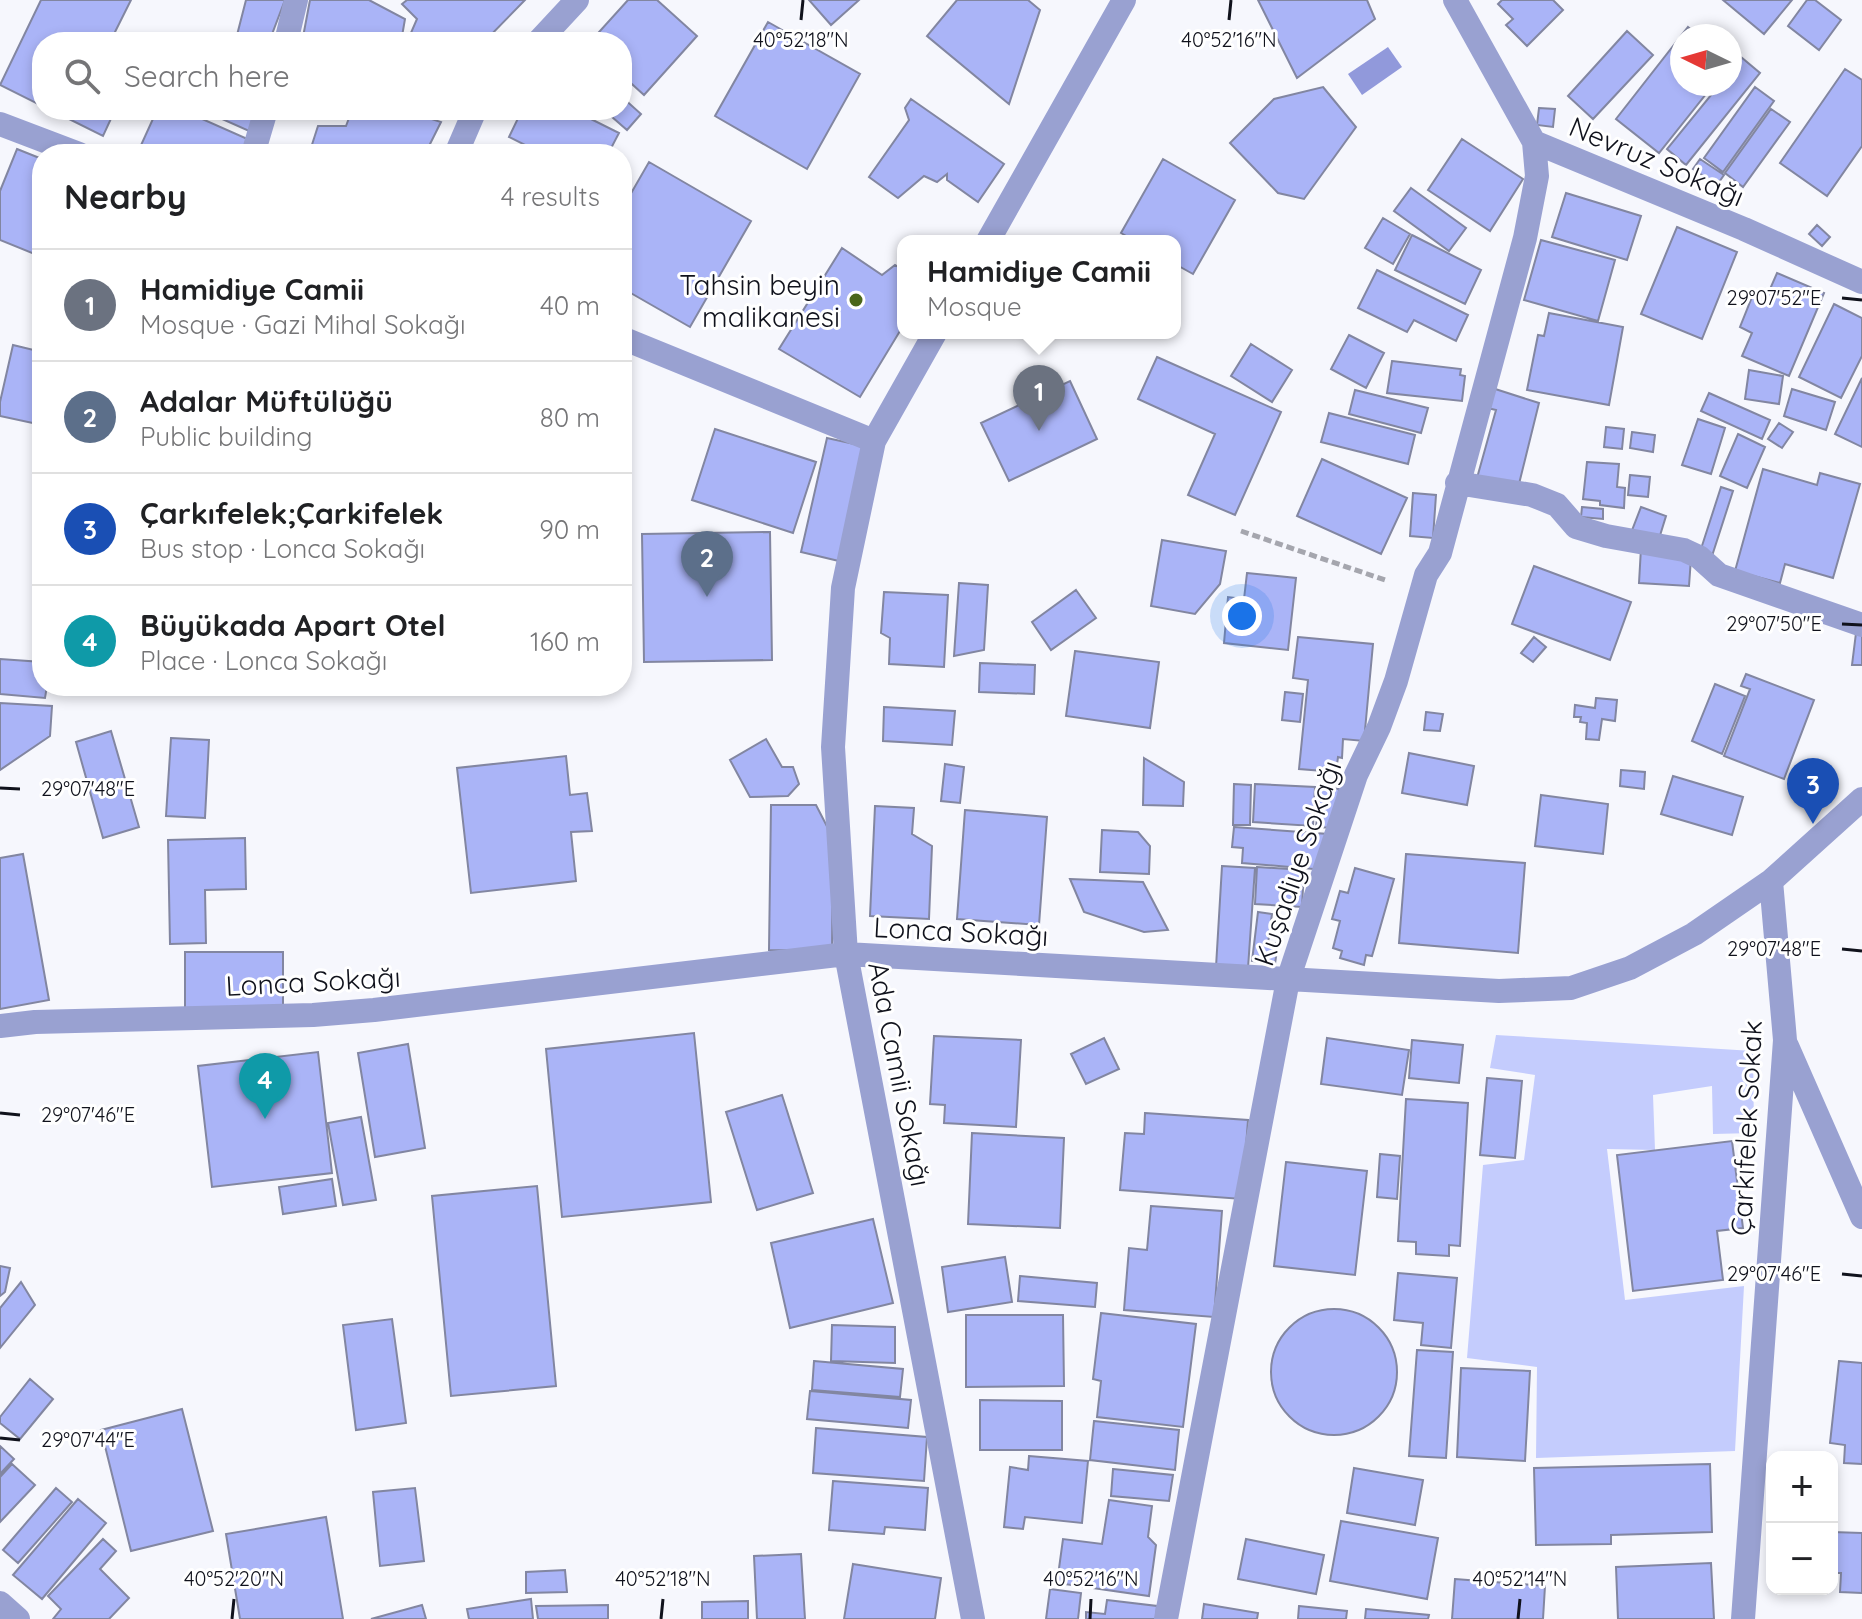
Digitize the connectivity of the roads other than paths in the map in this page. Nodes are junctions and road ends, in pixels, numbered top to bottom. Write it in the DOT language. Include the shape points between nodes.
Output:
graph roads {
  1 [pos="296,0"];
  2 [pos="577,0"];
  3 [pos="1124,0"];
  4 [pos="1455,0"];
  5 [pos="288,32"];
  6 [pos="547,32"];
  7 [pos="263,120"];
  8 [pos="471,120"];
  9 [pos="0,124"];
  10 [pos="1534,142"];
  11 [pos="53,144"];
  12 [pos="256,144"];
  13 [pos="460,144"];
  14 [pos="991,235"];
  15 [pos="1862,282"];
  16 [pos="932,339"];
  17 [pos="632,342"];
  18 [pos="874,441"];
  19 [pos="1457,483"];
  20 [pos="1862,625"];
  21 [pos="1862,799"];
  22 [pos="1771,881"];
  23 [pos="846,954"];
  24 [pos="1288,980"];
  25 [pos="0,1026"];
  26 [pos="1785,1040"];
  27 [pos="1862,1217"];
  28 [pos="0,1603"];
  29 [pos="18,1619"];
  30 [pos="973,1619"];
  31 [pos="1166,1619"];
  32 [pos="1743,1619"];
  1 -- 5 [label="street"];
  2 -- 6 [label="street"];
  3 -- 14 [label="street"];
  4 -- 10 [label="street, Nevruz Sokağı"];
  7 -- 12 [label="street"];
  8 -- 13 [label="street"];
  9 -- 11 [label="street"];
  10 -- 15 [label="street, Nevruz Sokağı"];
  10 -- 19 [label="street, Kuşadiye Sokağı" via="1537,176 1525,238"];
  16 -- 18 [label="street, Ada Camii Sokağı"];
  17 -- 18 [label="street"];
  18 -- 23 [label="street, Ada Camii Sokağı" via="843,588 833,747"];
  19 -- 20 [label="street" via="1532,495 1557,505 1576,527 1684,550 1719,575"];
  19 -- 24 [label="street, Kuşadiye Sokağı" via="1440,553 1426,575 1396,681 1356,775"];
  21 -- 22 [label="street, Lonca Sokağı"];
  22 -- 24 [label="street, Lonca Sokağı" via="1694,934 1630,968 1571,988 1499,991"];
  22 -- 26 [label="street, Çarkıfelek Sokak"];
  23 -- 24 [label="street, Lonca Sokağı"];
  23 -- 25 [label="street, Lonca Sokağı" via="374,1010"];
  23 -- 30 [label="street, Ada Camii Sokağı"];
  24 -- 31 [label="street, Kuşadiye Sokağı"];
  26 -- 27 [label="street"];
  26 -- 32 [label="street, Çarkıfelek Sokak"];
  28 -- 29 [label="street"];
}
